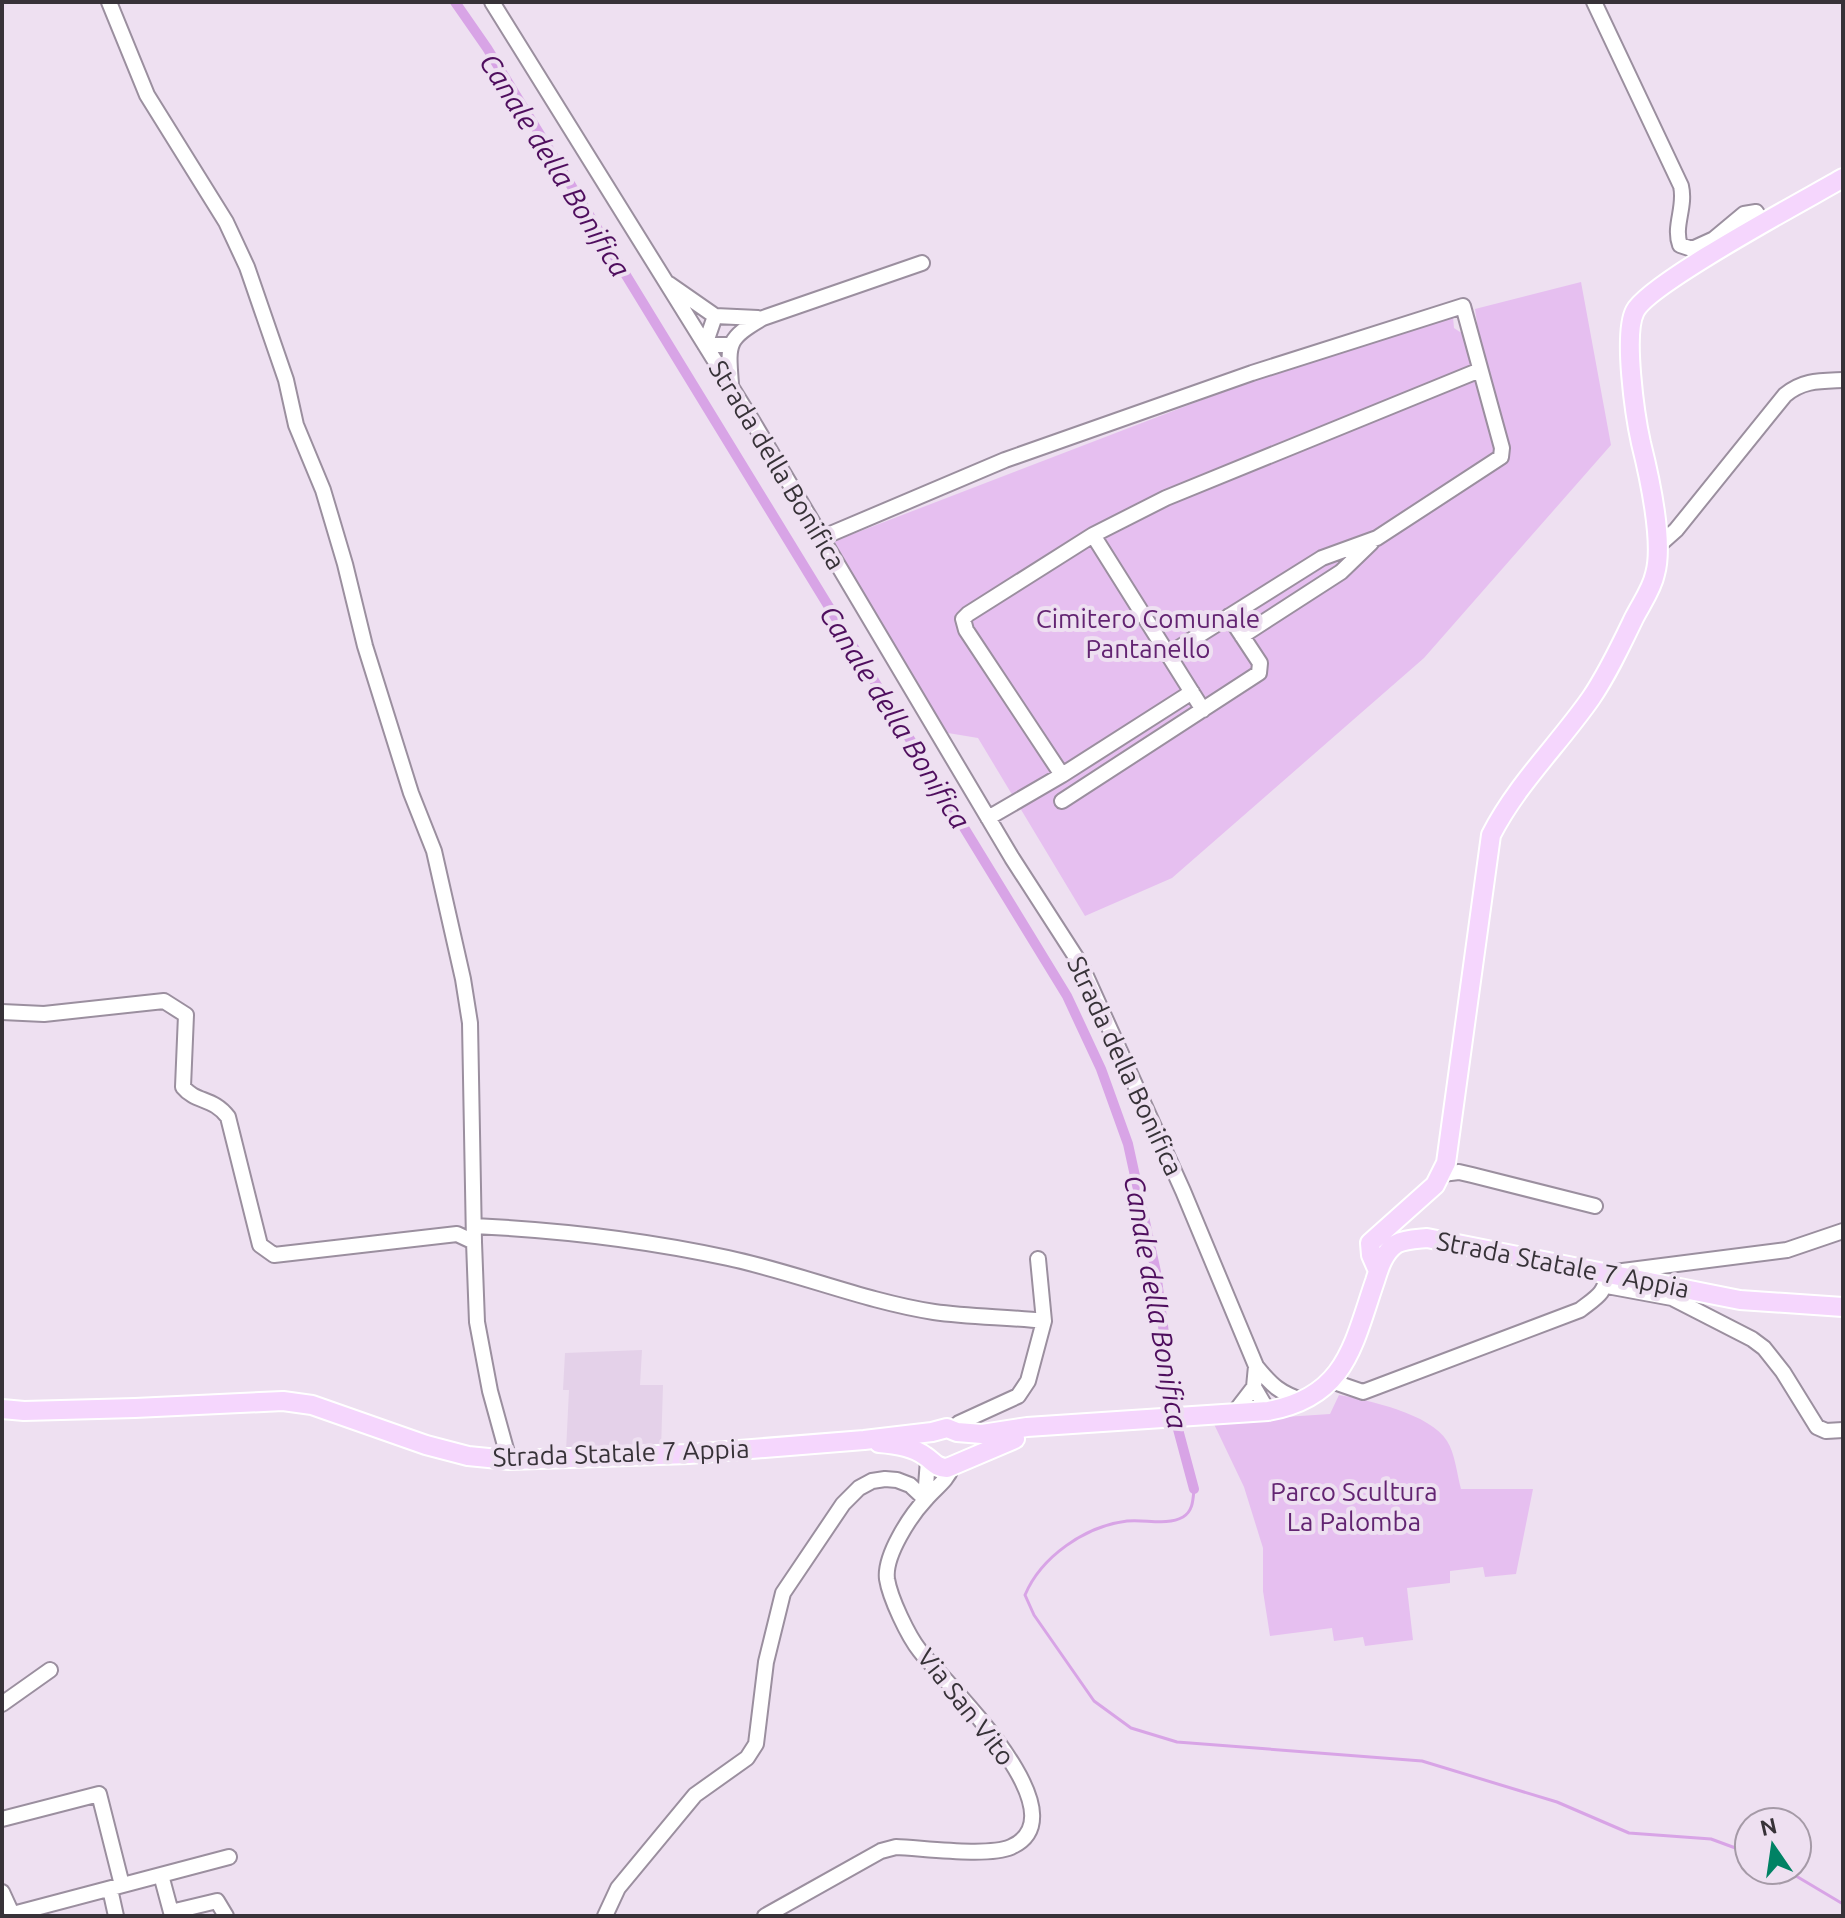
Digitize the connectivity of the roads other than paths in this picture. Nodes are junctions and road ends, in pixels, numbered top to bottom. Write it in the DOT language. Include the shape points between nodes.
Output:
graph roads {
  1 [pos="109,2"];
  2 [pos="492,2"];
  3 [pos="1594,2"];
  4 [pos="1843,178"];
  5 [pos="1764,224"];
  6 [pos="922,263"];
  7 [pos="665,281"];
  8 [pos="715,316"];
  9 [pos="763,318"];
  10 [pos="705,345"];
  11 [pos="731,345"];
  12 [pos="1480,370"];
  13 [pos="1843,380"];
  14 [pos="731,387"];
  15 [pos="1093,535"];
  16 [pos="821,538"];
  17 [pos="1377,538"];
  18 [pos="1658,546"];
  19 [pos="1229,616"];
  20 [pos="1242,636"];
  21 [pos="1169,654"];
  22 [pos="1192,692"];
  23 [pos="1203,710"];
  24 [pos="1062,775"];
  25 [pos="1062,801"];
  26 [pos="988,818"];
  27 [pos="2,1012"];
  28 [pos="1442,1174"];
  29 [pos="1595,1206"];
  30 [pos="474,1226"];
  31 [pos="1843,1231"];
  32 [pos="474,1242"];
  33 [pos="1038,1259"];
  34 [pos="1378,1271"];
  35 [pos="1607,1279"];
  36 [pos="1843,1307"];
  37 [pos="1044,1321"];
  38 [pos="1256,1366"];
  39 [pos="1331,1381"];
  40 [pos="1273,1386"];
  41 [pos="1254,1387"];
  42 [pos="1305,1401"];
  43 [pos="2,1409"];
  44 [pos="1268,1411"];
  45 [pos="1225,1414"];
  46 [pos="1045,1427"];
  47 [pos="1843,1430"];
  48 [pos="955,1431"];
  49 [pos="932,1432"];
  50 [pos="864,1440"];
  51 [pos="927,1458"];
  52 [pos="509,1460"];
  53 [pos="957,1464"];
  54 [pos="925,1499"];
  55 [pos="50,1670"];
  56 [pos="2,1704"];
  57 [pos="2,1819"];
  58 [pos="229,1857"];
  59 [pos="161,1875"];
  60 [pos="116,1887"];
  61 [pos="2,1892"];
  62 [pos="13,1915"];
  63 [pos="116,1916"];
  64 [pos="226,1916"];
  65 [pos="605,1916"];
  66 [pos="765,1916"];
  1 -- 30 [label="street" via="147,95 226,222 247,267 327,505 411,793 434,851 470,1023"];
  2 -- 7 [label="street, Strada della Bonifica"];
  3 -- 5 [label="street" via="1681,186 1684,199 1676,235 1680,245 1692,249 1714,239 1744,214 1756,212"];
  4 -- 5 [label="main road"];
  5 -- 18 [label="main road" via="1647,295 1634,312 1630,341 1636,422"];
  6 -- 9 [label="street"];
  7 -- 8 [label="street"];
  7 -- 10 [label="street, Strada della Bonifica"];
  8 -- 9 [label="street"];
  8 -- 10 [label="street"];
  9 -- 11 [label="street" via="739,332"];
  10 -- 11 [label="street"];
  10 -- 14 [label="street, Strada della Bonifica"];
  11 -- 14 [label="street"];
  12 -- 15 [label="street" via="1166,498"];
  12 -- 16 [label="street" via="1463,306 1005,460"];
  12 -- 17 [label="street" via="1501,457"];
  13 -- 18 [label="street" via="1810,381 1785,395"];
  14 -- 16 [label="street, Strada della Bonifica"];
  15 -- 21 [label="street"];
  15 -- 24 [label="street" via="963,619"];
  16 -- 26 [label="street, Strada della Bonifica"];
  17 -- 19 [label="street" via="1322,558"];
  17 -- 20 [label="street" via="1341,572"];
  18 -- 28 [label="main road" via="1655,575 1619,650 1491,835"];
  19 -- 20 [label="street"];
  19 -- 21 [label="street"];
  20 -- 23 [label="street" via="1260,663 1259,673"];
  21 -- 22 [label="street"];
  22 -- 23 [label="street"];
  22 -- 24 [label="street"];
  23 -- 25 [label="street"];
  24 -- 26 [label="street"];
  26 -- 38 [label="street, Strada della Bonifica" via="1081,965"];
  27 -- 32 [label="street" via="44,1014 164,1001 186,1015 183,1087 190,1095 213,1102 228,1117 260,1245 274,1255 457,1234"];
  28 -- 29 [label="street" via="1459,1172"];
  28 -- 34 [label="main road" via="1370,1243"];
  30 -- 32 [label="street"];
  30 -- 37 [label="street" via="549,1230 728,1258 935,1312"];
  31 -- 35 [label="street" via="1787,1250"];
  32 -- 52 [label="street" via="477,1322"];
  33 -- 37 [label="street"];
  34 -- 35 [label="main road, Strada Statale 7 Appia" via="1396,1244 1427,1238"];
  34 -- 39 [label="main road, Strada Statale 7 Appia" via="1357,1339"];
  35 -- 36 [label="main road, Strada Statale 7 Appia" via="1740,1300"];
  35 -- 39 [label="street" via="1580,1310 1363,1392"];
  35 -- 47 [label="street" via="1672,1298 1743,1333 1783,1372 1817,1427"];
  37 -- 48 [label="street" via="1028,1381 1018,1396 959,1423"];
  38 -- 40 [label="street"];
  38 -- 41 [label="street"];
  39 -- 42 [label="main road, Strada Statale 7 Appia"];
  40 -- 42 [label="street"];
  40 -- 44 [label="street"];
  41 -- 44 [label="street"];
  41 -- 45 [label="street"];
  42 -- 44 [label="main road, Strada Statale 7 Appia"];
  43 -- 52 [label="main road, Strada Statale 7 Appia" via="283,1401 312,1405 454,1453"];
  44 -- 45 [label="main road, Strada Statale 7 Appia"];
  45 -- 46 [label="main road, Strada Statale 7 Appia"];
  46 -- 48 [label="main road, Strada Statale 7 Appia" via="982,1434"];
  46 -- 53 [label="main road, Strada Statale 7 Appia"];
  48 -- 49 [label="main road, Strada Statale 7 Appia"];
  48 -- 53 [label="main road" via="965,1445"];
  49 -- 50 [label="main road, Strada Statale 7 Appia"];
  49 -- 51 [label="main road" via="924,1445"];
  50 -- 51 [label="main road, Strada Statale 7 Appia"];
  50 -- 52 [label="main road, Strada Statale 7 Appia" via="689,1454"];
  51 -- 53 [label="main road, Strada Statale 7 Appia" via="942,1468"];
  51 -- 54 [label="street, Via San Vito"];
  53 -- 54 [label="street, Via San Vito"];
  54 -- 65 [label="street" via="910,1485 885,1479 859,1488 843,1504 783,1593 766,1662 756,1744 747,1758 695,1795 618,1888"];
  54 -- 66 [label="street, Via San Vito" via="894,1547 887,1580 919,1650 968,1703 1025,1785 1032,1808 1029,1829 1021,1841 996,1851 881,1851"];
  55 -- 56 [label="street"];
  57 -- 60 [label="street" via="99,1794"];
  58 -- 59 [label="street"];
  59 -- 60 [label="street"];
  59 -- 64 [label="street" via="171,1912 217,1901"];
  60 -- 62 [label="street"];
  60 -- 63 [label="street"];
  61 -- 62 [label="street"];
}
